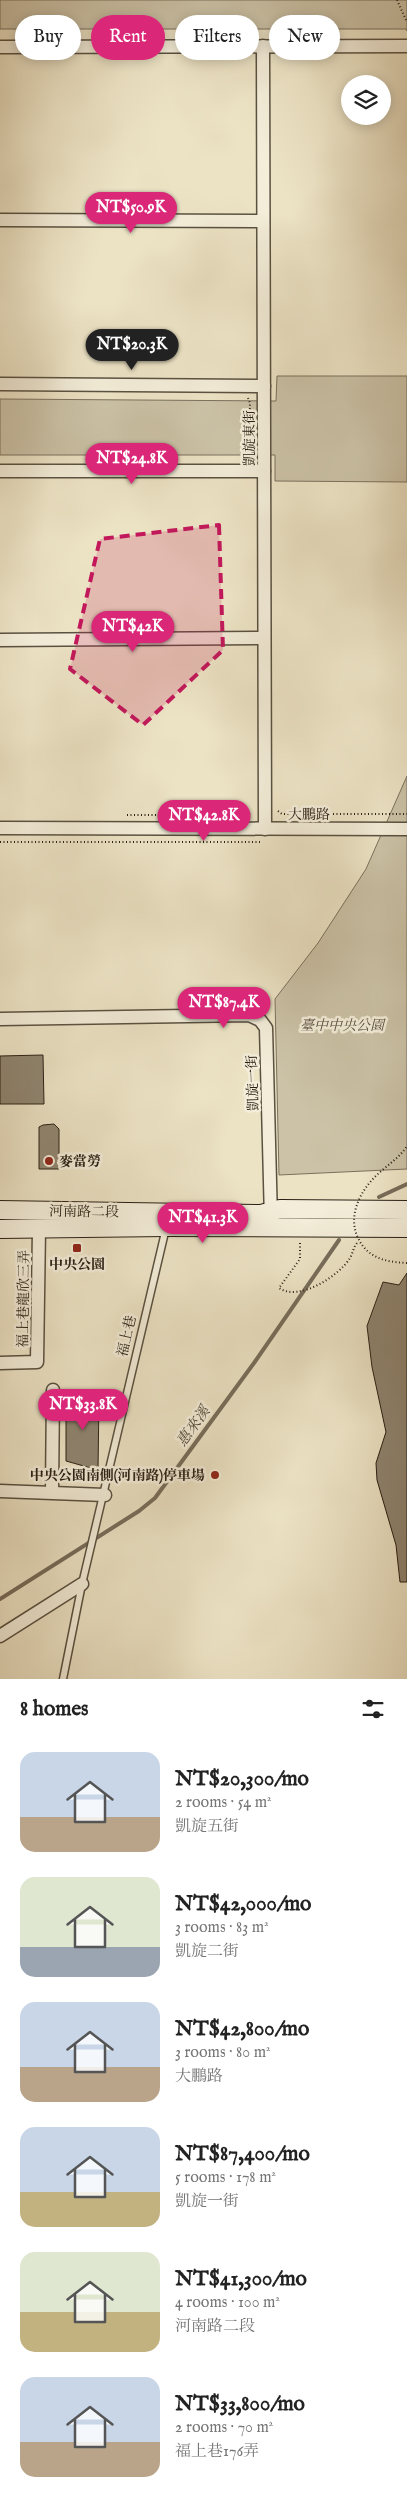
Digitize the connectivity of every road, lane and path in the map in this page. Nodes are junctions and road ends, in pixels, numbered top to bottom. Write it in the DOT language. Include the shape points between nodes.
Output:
graph roads {
  1 [pos="397,0"];
  2 [pos="407,22"];
  3 [pos="263,46"];
  4 [pos="407,46"];
  5 [pos="0,47"];
  6 [pos="0,220"];
  7 [pos="263,221"];
  8 [pos="0,384"];
  9 [pos="264,386"];
  10 [pos="246,395"];
  11 [pos="249,460"];
  12 [pos="0,471"];
  13 [pos="264,471"];
  14 [pos="264,638"];
  15 [pos="0,640"];
  16 [pos="276,809"];
  17 [pos="255,810"];
  18 [pos="407,814"];
  19 [pos="118,815"];
  20 [pos="0,828"];
  21 [pos="407,829"];
  22 [pos="265,836"];
  23 [pos="0,842"];
  24 [pos="0,1018"];
  25 [pos="407,1146"];
  26 [pos="0,1210"];
  27 [pos="407,1210"];
  28 [pos="271,1220"];
  29 [pos="166,1227"];
  30 [pos="407,1228"];
  31 [pos="39,1229"];
  32 [pos="0,1230"];
  33 [pos="359,1241"];
  34 [pos="300,1243"];
  35 [pos="407,1263"];
  36 [pos="0,1363"];
  37 [pos="53,1390"];
  38 [pos="0,1491"];
  39 [pos="52,1492"];
  40 [pos="105,1495"];
  41 [pos="84,1579"];
  42 [pos="0,1636"];
  43 [pos="62,1679"];
  1 -- 2 [label="path"];
  3 -- 4 [label="street"];
  3 -- 5 [label="street"];
  3 -- 7 [label="street, 凱旋東街"];
  6 -- 7 [label="street"];
  7 -- 9 [label="street, 凱旋東街"];
  8 -- 9 [label="street"];
  9 -- 13 [label="street, 凱旋東街"];
  10 -- 11 [label="path" via="250,403"];
  12 -- 13 [label="street"];
  13 -- 14 [label="street, 凱旋東街"];
  14 -- 15 [label="street"];
  14 -- 22 [label="street, 凱旋東街"];
  16 -- 18 [label="path" via="282,814"];
  17 -- 19 [label="path" via="247,815"];
  20 -- 22 [label="street, 大鵬路"];
  21 -- 22 [label="street, 大鵬路"];
  22 -- 23 [label="path"];
  24 -- 28 [label="street, 凱旋一街" via="249,1015 260,1020 266,1028"];
  25 -- 33 [label="path, bridge" via="362,1193 354,1222"];
  26 -- 28 [label="street, 河南路二段" via="261,1214"];
  27 -- 28 [label="street, 河南路二段" via="280,1209"];
  28 -- 29 [label="street, 河南路二段"];
  28 -- 30 [label="street, 河南路二段"];
  29 -- 31 [label="street, 河南路二段"];
  29 -- 40 [label="lane, 福上巷"];
  31 -- 32 [label="street, 河南路二段"];
  31 -- 36 [label="street, 福上巷龍欣三弄" via="38,1362"];
  33 -- 34 [label="path" via="348,1261 318,1285 301,1292 285,1292 279,1288 300,1259"];
  33 -- 35 [label="path, bridge" via="380,1260"];
  37 -- 39 [label="street"];
  38 -- 39 [label="street"];
  39 -- 40 [label="street"];
  40 -- 41 [label="lane, 福上巷"];
  41 -- 42 [label="street"];
  41 -- 43 [label="lane, 福上巷"];
}
